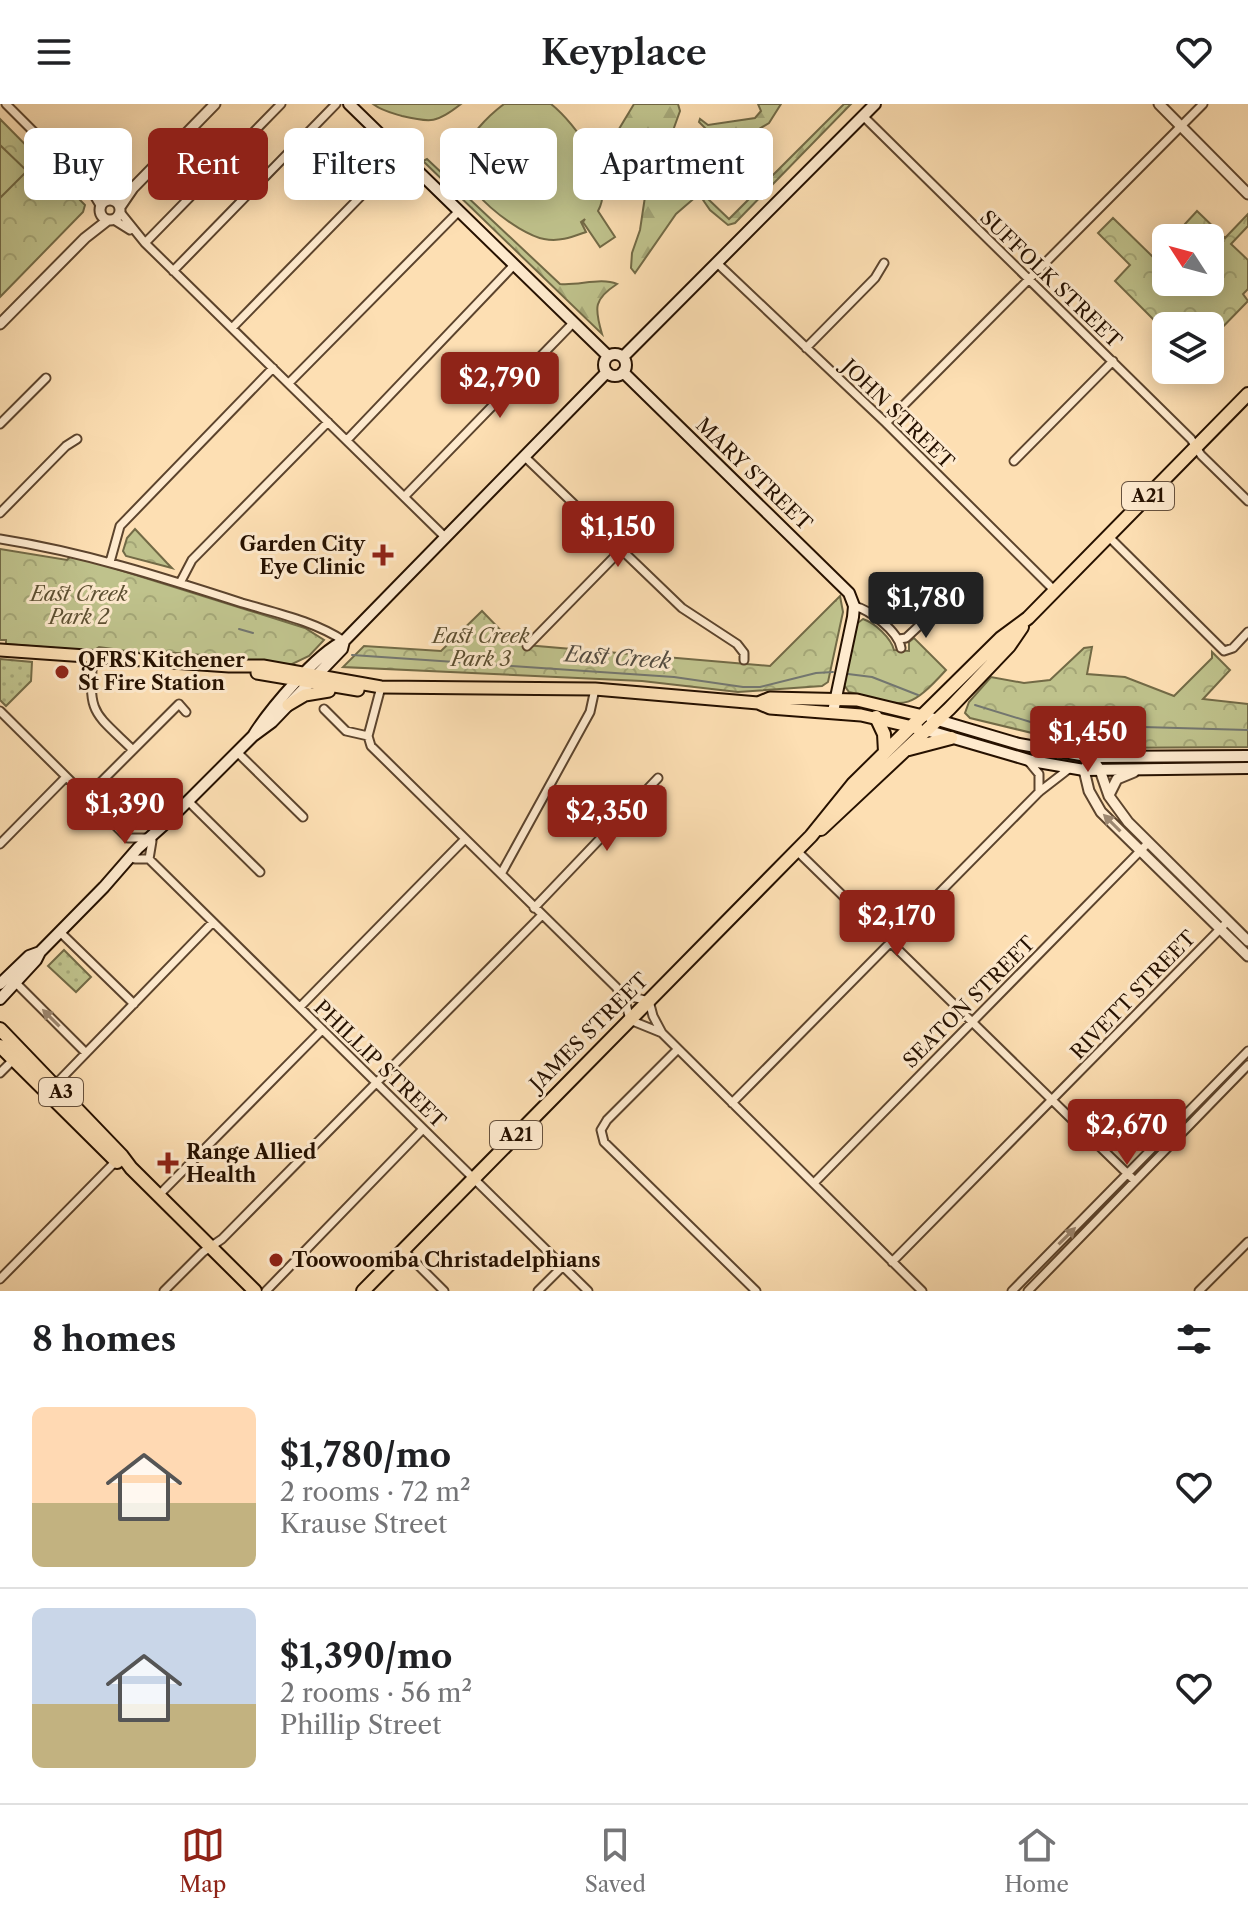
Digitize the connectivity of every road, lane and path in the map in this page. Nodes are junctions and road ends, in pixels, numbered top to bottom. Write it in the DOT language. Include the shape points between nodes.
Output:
graph roads {
  1 [pos="6,104"];
  2 [pos="215,104"];
  3 [pos="281,104"];
  4 [pos="336,104"];
  5 [pos="349,104"];
  6 [pos="875,104"];
  7 [pos="1159,104"];
  8 [pos="1203,104"];
  9 [pos="863,116"];
  10 [pos="1181,126"];
  11 [pos="373,128"];
  12 [pos="424,177"];
  13 [pos="1248,194"];
  14 [pos="357,200"];
  15 [pos="111,210"];
  16 [pos="459,211"];
  17 [pos="145,243"];
  18 [pos="717,263"];
  19 [pos="884,263"];
  20 [pos="514,265"];
  21 [pos="173,271"];
  22 [pos="1028,280"];
  23 [pos="573,323"];
  24 [pos="0,324"];
  25 [pos="232,328"];
  26 [pos="806,348"];
  27 [pos="608,356"];
  28 [pos="623,357"];
  29 [pos="1113,361"];
  30 [pos="273,368"];
  31 [pos="607,372"];
  32 [pos="623,372"];
  33 [pos="46,378"];
  34 [pos="289,383"];
  35 [pos="1248,394"];
  36 [pos="328,422"];
  37 [pos="886,423"];
  38 [pos="0,424"];
  39 [pos="77,439"];
  40 [pos="347,440"];
  41 [pos="1196,447"];
  42 [pos="525,457"];
  43 [pos="1014,461"];
  44 [pos="405,496"];
  45 [pos="1248,501"];
  46 [pos="0,513"];
  47 [pos="1108,536"];
  48 [pos="446,538"];
  49 [pos="0,539"];
  50 [pos="620,551"];
  51 [pos="110,562"];
  52 [pos="180,583"];
  53 [pos="1055,591"];
  54 [pos="854,606"];
  55 [pos="937,609"];
  56 [pos="1028,618"];
  57 [pos="1248,632"];
  58 [pos="344,641"];
  59 [pos="527,646"];
  60 [pos="0,650"];
  61 [pos="93,657"];
  62 [pos="744,660"];
  63 [pos="308,679"];
  64 [pos="381,687"];
  65 [pos="595,689"];
  66 [pos="362,690"];
  67 [pos="835,699"];
  68 [pos="758,703"];
  69 [pos="288,705"];
  70 [pos="324,709"];
  71 [pos="0,711"];
  72 [pos="186,712"];
  73 [pos="834,713"];
  74 [pos="923,716"];
  75 [pos="876,717"];
  76 [pos="937,720"];
  77 [pos="911,726"];
  78 [pos="926,730"];
  79 [pos="253,736"];
  80 [pos="368,736"];
  81 [pos="951,738"];
  82 [pos="133,750"];
  83 [pos="906,750"];
  84 [pos="237,752"];
  85 [pos="885,752"];
  86 [pos="1248,756"];
  87 [pos="1092,757"];
  88 [pos="1026,759"];
  89 [pos="1212,763"];
  90 [pos="1070,768"];
  91 [pos="1248,768"];
  92 [pos="1084,770"];
  93 [pos="1100,770"];
  94 [pos="1137,771"];
  95 [pos="66,777"];
  96 [pos="658,778"];
  97 [pos="1039,792"];
  98 [pos="87,796"];
  99 [pos="1109,796"];
  100 [pos="188,801"];
  101 [pos="303,817"];
  102 [pos="811,836"];
  103 [pos="128,838"];
  104 [pos="465,839"];
  105 [pos="150,840"];
  106 [pos="0,844"];
  107 [pos="1144,847"];
  108 [pos="797,851"];
  109 [pos="149,859"];
  110 [pos="131,860"];
  111 [pos="260,872"];
  112 [pos="501,874"];
  113 [pos="534,908"];
  114 [pos="542,915"];
  115 [pos="213,922"];
  116 [pos="1225,925"];
  117 [pos="60,932"];
  118 [pos="1248,941"];
  119 [pos="890,943"];
  120 [pos="40,952"];
  121 [pos="1248,956"];
  122 [pos="16,983"];
  123 [pos="0,984"];
  124 [pos="616,987"];
  125 [pos="0,999"];
  126 [pos="649,1001"];
  127 [pos="134,1004"];
  128 [pos="300,1007"];
  129 [pos="630,1020"];
  130 [pos="971,1022"];
  131 [pos="0,1029"];
  132 [pos="322,1030"];
  133 [pos="662,1033"];
  134 [pos="0,1046"];
  135 [pos="678,1049"];
  136 [pos="1248,1051"];
  137 [pos="86,1053"];
  138 [pos="14,1059"];
  139 [pos="1248,1065"];
  140 [pos="0,1073"];
  141 [pos="1232,1075"];
  142 [pos="377,1083"];
  143 [pos="50,1089"];
  144 [pos="1052,1101"];
  145 [pos="732,1103"];
  146 [pos="1188,1113"];
  147 [pos="1194,1120"];
  148 [pos="423,1129"];
  149 [pos="117,1161"];
  150 [pos="131,1168"];
  151 [pos="1127,1174"];
  152 [pos="474,1178"];
  153 [pos="1135,1181"];
  154 [pos="814,1183"];
  155 [pos="158,1196"];
  156 [pos="1248,1242"];
  157 [pos="211,1247"];
  158 [pos="403,1250"];
  159 [pos="892,1262"];
  160 [pos="563,1266"];
  161 [pos="1029,1274"];
  162 [pos="0,1279"];
  163 [pos="1037,1282"];
  164 [pos="164,1291"];
  165 [pos="255,1291"];
  166 [pos="266,1291"];
  167 [pos="363,1291"];
  168 [pos="444,1291"];
  169 [pos="538,1291"];
  170 [pos="588,1291"];
  171 [pos="756,1291"];
  172 [pos="922,1291"];
  173 [pos="1012,1291"];
  174 [pos="1028,1291"];
  175 [pos="1199,1291"];
  1 -- 15 [label="street"];
  2 -- 15 [label="street"];
  3 -- 17 [label="street"];
  4 -- 21 [label="street"];
  5 -- 11 [label="main road"];
  6 -- 9 [label="main road"];
  7 -- 10 [label="street"];
  8 -- 10 [label="street"];
  9 -- 18 [label="main road"];
  9 -- 22 [label="street, SUFFOLK STREET"];
  10 -- 13 [label="street"];
  10 -- 22 [label="street"];
  12 -- 16 [label="main road"];
  14 -- 25 [label="street"];
  15 -- 17 [label="street"];
  15 -- 24 [label="street"];
  16 -- 20 [label="main road"];
  16 -- 34 [label="street"];
  17 -- 21 [label="street"];
  18 -- 26 [label="street, JOHN STREET"];
  18 -- 28 [label="main road"];
  19 -- 26 [label="street"];
  20 -- 23 [label="main road"];
  20 -- 40 [label="street"];
  21 -- 25 [label="street"];
  22 -- 29 [label="street, SUFFOLK STREET"];
  22 -- 37 [label="street"];
  23 -- 27 [label="main road"];
  23 -- 44 [label="street"];
  25 -- 30 [label="street"];
  26 -- 37 [label="street, JOHN STREET"];
  27 -- 28 [label="main road"];
  27 -- 31 [label="main road"];
  28 -- 32 [label="main road"];
  29 -- 41 [label="street, SUFFOLK STREET"];
  29 -- 43 [label="street"];
  30 -- 34 [label="street"];
  30 -- 51 [label="street" via="120,526"];
  31 -- 32 [label="main road"];
  31 -- 42 [label="main road"];
  32 -- 54 [label="main road, MARY STREET" via="840,583"];
  33 -- 38 [label="street"];
  34 -- 36 [label="street"];
  35 -- 41 [label="highway, JAMES STREET / A21"];
  36 -- 40 [label="street"];
  36 -- 52 [label="street" via="192,560"];
  37 -- 53 [label="street, JOHN STREET"];
  39 -- 46 [label="street"];
  40 -- 44 [label="street"];
  41 -- 45 [label="street, SUFFOLK STREET"];
  41 -- 47 [label="highway, JAMES STREET / A21"];
  42 -- 48 [label="main road"];
  42 -- 50 [label="street"];
  44 -- 48 [label="street"];
  47 -- 53 [label="highway, JAMES STREET / A21"];
  47 -- 57 [label="street" via="1224,651"];
  48 -- 58 [label="main road"];
  49 -- 51 [label="street"];
  50 -- 59 [label="street"];
  50 -- 62 [label="street" via="682,608 737,644"];
  51 -- 52 [label="street"];
  52 -- 58 [label="street" via="312,625"];
  53 -- 56 [label="highway, JAMES STREET / A21"];
  54 -- 55 [label="street, MARY STREET" via="864,608 900,643"];
  54 -- 67 [label="main road"];
  56 -- 74 [label="highway, JAMES STREET / A21"];
  56 -- 76 [label="highway, JAMES STREET / A21" via="1009,646"];
  58 -- 63 [label="main road" via="342,649"];
  60 -- 61 [label="main road"];
  61 -- 63 [label="main road" via="263,666"];
  61 -- 82 [label="street" via="93,707"];
  63 -- 64 [label="main road"];
  63 -- 66 [label="main road"];
  63 -- 69 [label="main road"];
  63 -- 79 [label="main road"];
  64 -- 65 [label="main road"];
  64 -- 66 [label="main road"];
  64 -- 80 [label="street"];
  65 -- 68 [label="main road"];
  65 -- 112 [label="street" via="590,712"];
  66 -- 69 [label="main road" via="316,692"];
  67 -- 68 [label="main road" via="770,698"];
  67 -- 73 [label="main road"];
  67 -- 74 [label="main road"];
  68 -- 73 [label="main road"];
  69 -- 79 [label="main road"];
  70 -- 80 [label="street" via="346,731"];
  71 -- 95 [label="street"];
  72 -- 82 [label="street" via="179,704"];
  73 -- 75 [label="main road"];
  74 -- 76 [label="main road"];
  74 -- 77 [label="highway, JAMES STREET / A21"];
  75 -- 77 [label="main road"];
  75 -- 85 [label="highway"];
  76 -- 78 [label="highway, JAMES STREET / A21"];
  76 -- 87 [label="main road" via="1019,744"];
  77 -- 78 [label="main road"];
  77 -- 85 [label="highway, JAMES STREET / A21"];
  78 -- 81 [label="main road"];
  78 -- 83 [label="highway, JAMES STREET / A21"];
  79 -- 84 [label="main road"];
  80 -- 104 [label="street" via="376,751"];
  81 -- 83 [label="highway"];
  81 -- 88 [label="main road"];
  82 -- 98 [label="street"];
  83 -- 102 [label="highway, JAMES STREET / A21"];
  84 -- 100 [label="main road"];
  84 -- 101 [label="street"];
  85 -- 102 [label="highway, JAMES STREET / A21"];
  86 -- 89 [label="main road"];
  87 -- 89 [label="main road"];
  87 -- 92 [label="street"];
  87 -- 93 [label="street"];
  88 -- 90 [label="main road"];
  88 -- 97 [label="street" via="1039,774"];
  89 -- 91 [label="main road"];
  89 -- 94 [label="main road"];
  90 -- 92 [label="main road"];
  90 -- 97 [label="street"];
  92 -- 93 [label="main road"];
  107 -- 92 [label="street, one-way" via="1101,812"];
  93 -- 94 [label="main road"];
  93 -- 99 [label="street"];
  94 -- 99 [label="street" via="1117,779"];
  95 -- 98 [label="street"];
  95 -- 106 [label="street"];
  96 -- 113 [label="street"];
  97 -- 119 [label="street"];
  98 -- 103 [label="street"];
  99 -- 107 [label="street"];
  100 -- 105 [label="main road"];
  100 -- 111 [label="street"];
  102 -- 108 [label="highway, JAMES STREET / A21"];
  103 -- 105 [label="street"];
  103 -- 110 [label="street"];
  104 -- 112 [label="street"];
  104 -- 128 [label="street"];
  105 -- 109 [label="street"];
  105 -- 110 [label="main road"];
  107 -- 116 [label="street"];
  107 -- 130 [label="street, SEATON STREET"];
  108 -- 119 [label="street"];
  108 -- 126 [label="highway, JAMES STREET / A21"];
  109 -- 110 [label="street"];
  109 -- 115 [label="street, PHILLIP STREET"];
  110 -- 117 [label="main road"];
  112 -- 113 [label="street"];
  113 -- 114 [label="street"];
  114 -- 124 [label="street"];
  114 -- 142 [label="street"];
  115 -- 127 [label="street"];
  115 -- 128 [label="street, PHILLIP STREET"];
  116 -- 118 [label="street"];
  116 -- 121 [label="street"];
  116 -- 144 [label="street, RIVETT STREET"];
  117 -- 120 [label="main road"];
  117 -- 127 [label="street"];
  119 -- 130 [label="street"];
  119 -- 145 [label="street"];
  120 -- 122 [label="main road"];
  120 -- 123 [label="main road"];
  122 -- 125 [label="main road"];
  137 -- 122 [label="street, one-way"];
  124 -- 126 [label="street"];
  124 -- 129 [label="street"];
  126 -- 129 [label="highway, JAMES STREET / A21"];
  126 -- 133 [label="street"];
  127 -- 137 [label="street"];
  128 -- 132 [label="street, PHILLIP STREET"];
  129 -- 133 [label="street"];
  129 -- 152 [label="highway, JAMES STREET / A21"];
  130 -- 144 [label="street"];
  130 -- 154 [label="street, SEATON STREET"];
  131 -- 143 [label="highway, A3"];
  132 -- 142 [label="street, PHILLIP STREET"];
  132 -- 155 [label="street"];
  133 -- 135 [label="street"];
  134 -- 138 [label="highway, A3"];
  135 -- 145 [label="street"];
  135 -- 171 [label="street" via="607,1120 601,1130 604,1142"];
  136 -- 141 [label="street"];
  137 -- 143 [label="street"];
  138 -- 140 [label="street"];
  138 -- 143 [label="highway, A3"];
  139 -- 141 [label="street"];
  141 -- 146 [label="street"];
  141 -- 147 [label="street"];
  142 -- 148 [label="street, PHILLIP STREET"];
  142 -- 157 [label="street"];
  143 -- 149 [label="highway, A3"];
  143 -- 150 [label="highway, A3"];
  144 -- 151 [label="street"];
  144 -- 159 [label="street, RIVETT STREET"];
  145 -- 154 [label="street"];
  146 -- 147 [label="street"];
  146 -- 151 [label="street"];
  147 -- 153 [label="street"];
  148 -- 152 [label="street, PHILLIP STREET"];
  148 -- 166 [label="street"];
  149 -- 150 [label="highway, A3"];
  149 -- 162 [label="street"];
  150 -- 155 [label="highway, A3"];
  151 -- 153 [label="street"];
  161 -- 151 [label="street, one-way"];
  152 -- 158 [label="highway, JAMES STREET / A21"];
  152 -- 160 [label="street, PHILLIP STREET"];
  153 -- 163 [label="street"];
  154 -- 159 [label="street"];
  155 -- 157 [label="highway, A3"];
  156 -- 175 [label="street"];
  157 -- 164 [label="street"];
  157 -- 165 [label="highway, A3"];
  158 -- 167 [label="highway, JAMES STREET / A21"];
  158 -- 168 [label="street"];
  159 -- 172 [label="street"];
  160 -- 169 [label="street"];
  160 -- 170 [label="street, PHILLIP STREET"];
  161 -- 163 [label="street"];
  161 -- 173 [label="street"];
  163 -- 174 [label="street"];
}
